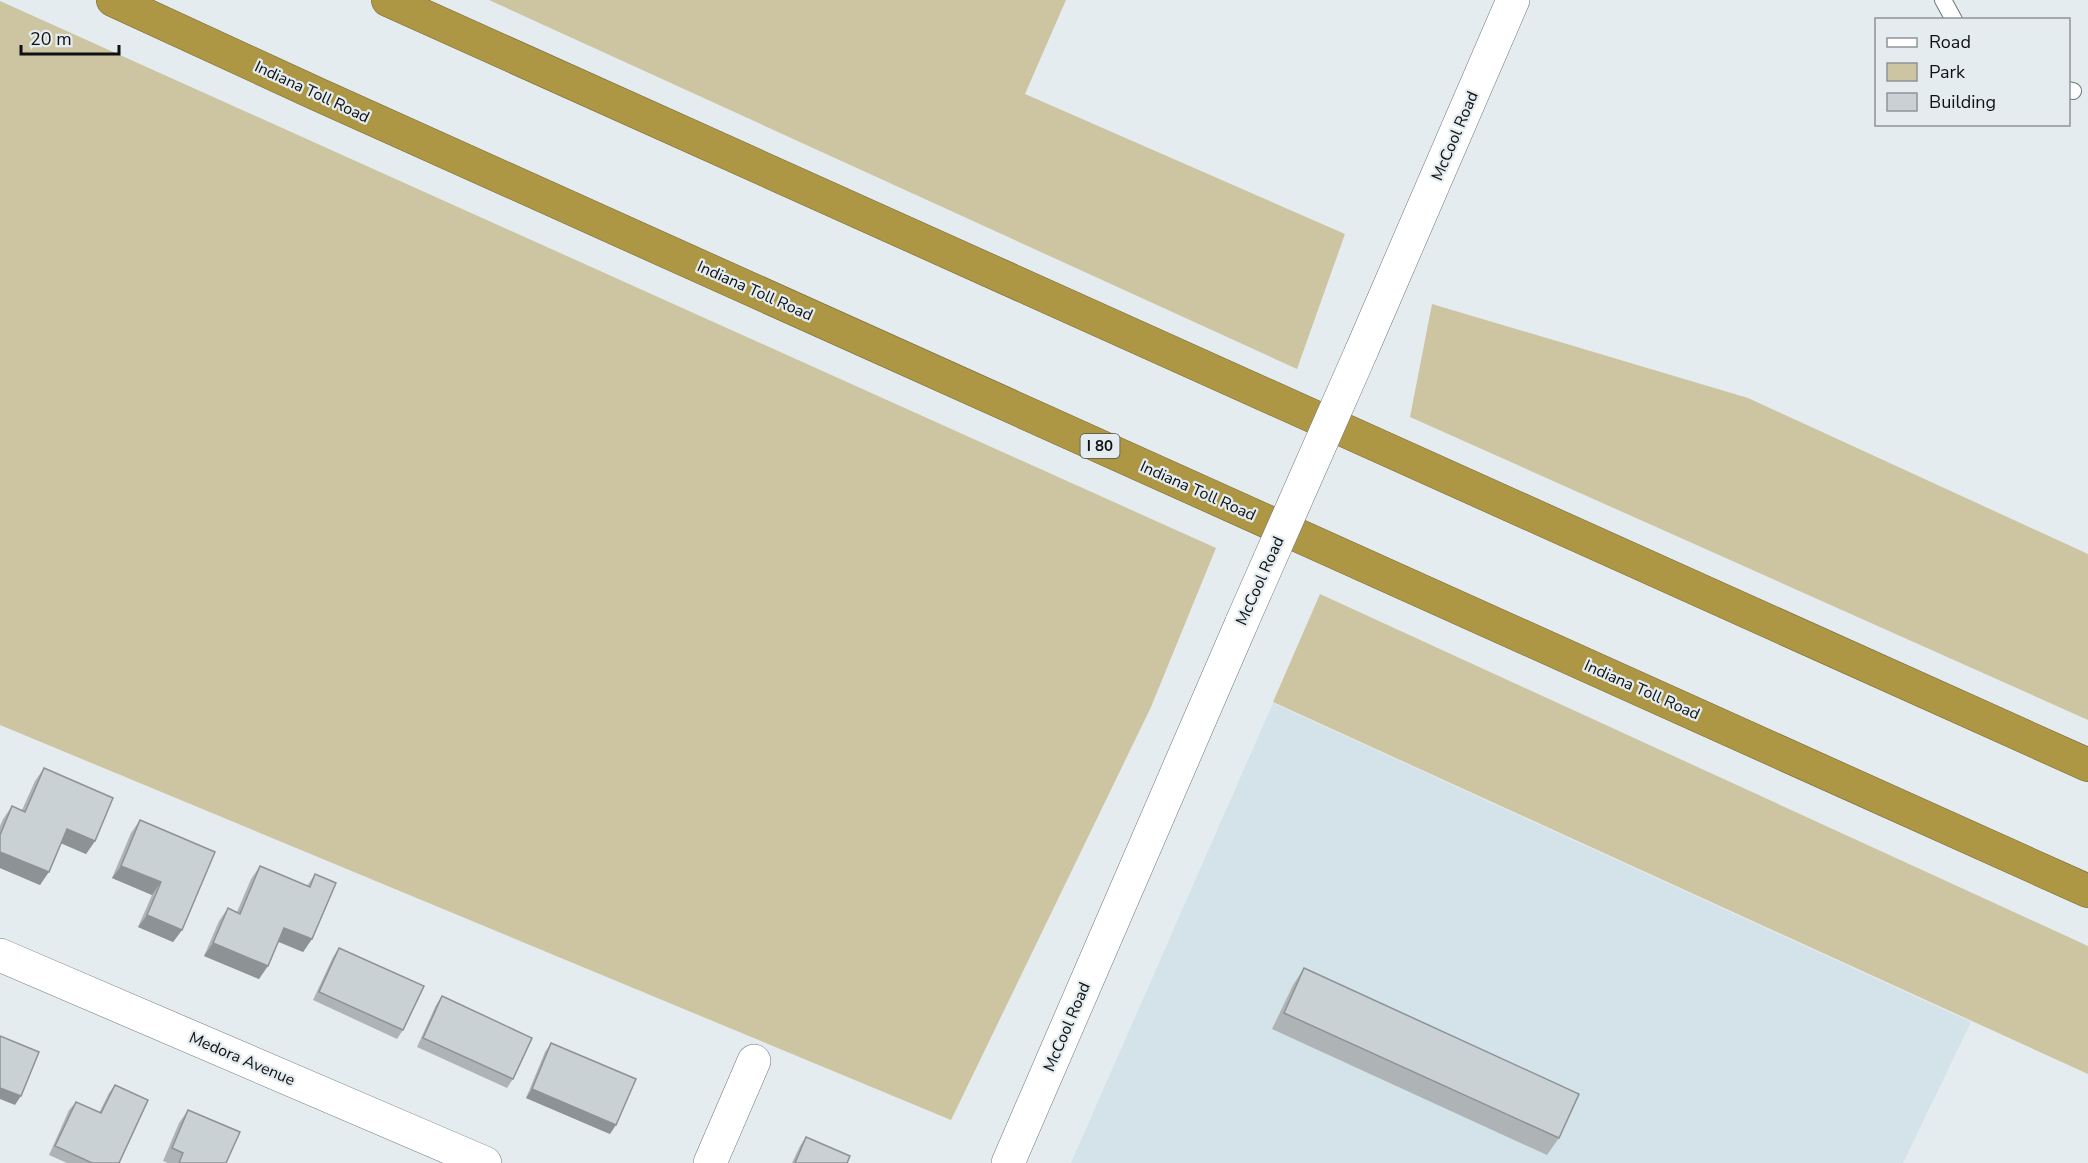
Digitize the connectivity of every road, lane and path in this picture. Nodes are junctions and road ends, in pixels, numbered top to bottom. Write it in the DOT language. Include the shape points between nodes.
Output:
graph roads {
  1 [pos="113,0"];
  2 [pos="388,0"];
  3 [pos="1513,0"];
  4 [pos="1943,0"];
  5 [pos="1953,18"];
  6 [pos="2088,765"];
  7 [pos="2088,891"];
  8 [pos="0,955"];
  9 [pos="754,1060"];
  10 [pos="485,1163"];
  11 [pos="710,1163"];
  12 [pos="1008,1163"];
  1 -- 7 [label="highway, Indiana Toll Road / I 80"];
  2 -- 6 [label="highway"];
  3 -- 12 [label="street, McCool Road, bridge"];
  4 -- 5 [label="lane"];
  8 -- 10 [label="street, Medora Avenue"];
  9 -- 11 [label="street"];
}
